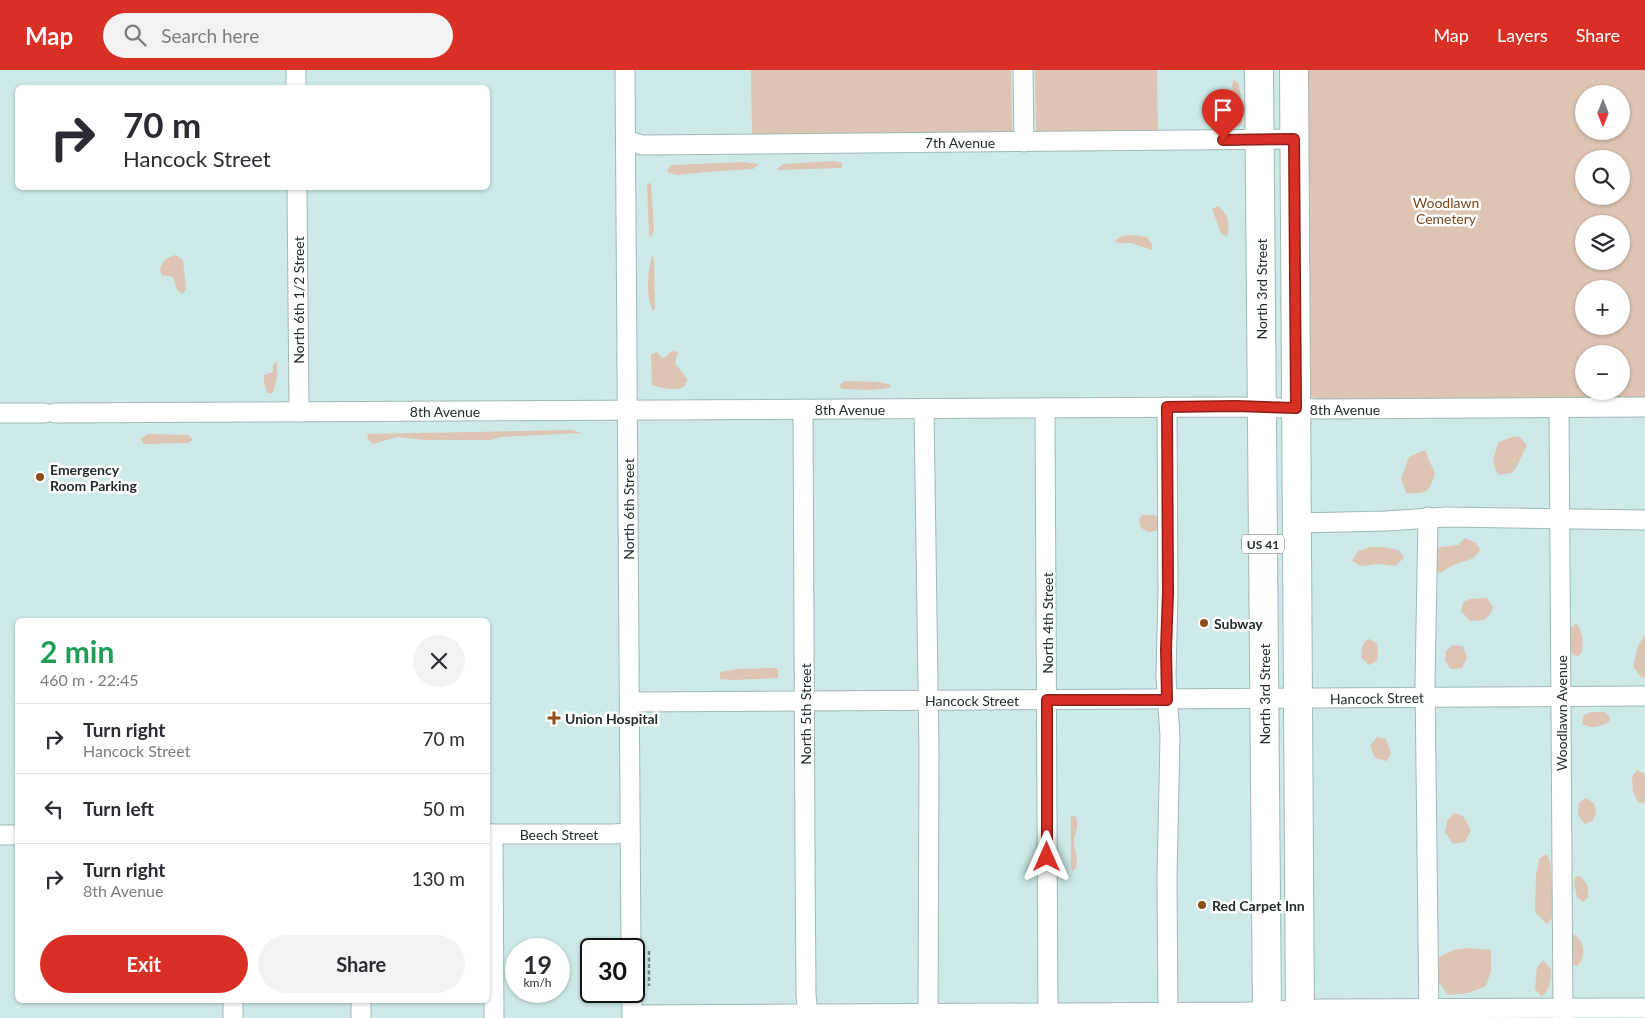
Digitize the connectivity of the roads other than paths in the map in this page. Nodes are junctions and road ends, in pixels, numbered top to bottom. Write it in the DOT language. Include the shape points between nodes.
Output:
graph roads {
  1 [pos="296,70"];
  2 [pos="625,70"];
  3 [pos="1023,70"];
  4 [pos="1259,70"];
  5 [pos="1294,70"];
  6 [pos="296,85"];
  7 [pos="1294,139"];
  8 [pos="626,140"];
  9 [pos="1260,140"];
  10 [pos="1024,142"];
  11 [pos="297,190"];
  12 [pos="1167,407"];
  13 [pos="1262,407"];
  14 [pos="1645,407"];
  15 [pos="1045,408"];
  16 [pos="1296,408"];
  17 [pos="1559,408"];
  18 [pos="924,409"];
  19 [pos="627,410"];
  20 [pos="803,410"];
  21 [pos="299,412"];
  22 [pos="0,413"];
  23 [pos="1428,518"];
  24 [pos="1560,519"];
  25 [pos="1645,520"];
  26 [pos="1298,523"];
  27 [pos="1645,696"];
  28 [pos="1561,697"];
  29 [pos="1426,698"];
  30 [pos="1264,699"];
  31 [pos="1298,699"];
  32 [pos="1047,700"];
  33 [pos="1167,700"];
  34 [pos="805,701"];
  35 [pos="928,701"];
  36 [pos="630,702"];
  37 [pos="630,833"];
  38 [pos="490,834"];
  39 [pos="0,835"];
  40 [pos="15,835"];
  41 [pos="631,938"];
  42 [pos="233,1003"];
  43 [pos="361,1003"];
  44 [pos="632,1003"];
  45 [pos="1645,1008"];
  46 [pos="1563,1013"];
  47 [pos="1300,1014"];
  48 [pos="1429,1014"];
  49 [pos="1048,1015"];
  50 [pos="1168,1015"];
  51 [pos="1267,1015"];
  52 [pos="632,1016"];
  53 [pos="808,1016"];
  54 [pos="928,1016"];
  55 [pos="233,1018"];
  56 [pos="361,1018"];
  57 [pos="494,1018"];
  1 -- 6 [label="street"];
  2 -- 8 [label="street, North 6th Street"];
  3 -- 10 [label="street"];
  4 -- 9 [label="highway, North 3rd Street / US 41"];
  5 -- 7 [label="highway, US 41"];
  7 -- 9 [label="street, 7th Avenue"];
  7 -- 16 [label="highway, US 41"];
  8 -- 10 [label="street, 7th Avenue" via="642,145"];
  8 -- 19 [label="street, North 6th Street"];
  9 -- 10 [label="street, 7th Avenue"];
  9 -- 13 [label="highway, North 3rd Street / US 41"];
  11 -- 21 [label="street, North 6th 1/2 Street"];
  12 -- 13 [label="street, 8th Avenue"];
  12 -- 15 [label="street, 8th Avenue"];
  12 -- 33 [label="street"];
  13 -- 16 [label="street, 8th Avenue"];
  13 -- 30 [label="highway, North 3rd Street / US 41"];
  14 -- 17 [label="street, 8th Avenue"];
  15 -- 18 [label="street, 8th Avenue"];
  15 -- 32 [label="street, North 4th Street"];
  16 -- 17 [label="street, 8th Avenue"];
  16 -- 26 [label="highway, US 41"];
  17 -- 24 [label="street, Woodlawn Avenue"];
  18 -- 20 [label="street, 8th Avenue"];
  18 -- 35 [label="street"];
  19 -- 20 [label="street, 8th Avenue"];
  19 -- 21 [label="street, 8th Avenue"];
  19 -- 36 [label="street, North 6th Street"];
  20 -- 34 [label="street, North 5th Street"];
  21 -- 22 [label="street, 8th Avenue"];
  23 -- 24 [label="street"];
  23 -- 26 [label="street"];
  23 -- 29 [label="street"];
  24 -- 25 [label="street"];
  24 -- 28 [label="street, Woodlawn Avenue"];
  26 -- 31 [label="highway, US 41"];
  27 -- 28 [label="street, Hancock Street"];
  28 -- 29 [label="street, Hancock Street"];
  28 -- 46 [label="street, Woodlawn Avenue"];
  29 -- 31 [label="street, Hancock Street"];
  29 -- 48 [label="street"];
  30 -- 31 [label="street, Hancock Street"];
  30 -- 33 [label="street, Hancock Street"];
  30 -- 51 [label="highway, North 3rd Street / US 41"];
  31 -- 47 [label="highway, US 41"];
  32 -- 33 [label="street, Hancock Street"];
  32 -- 35 [label="street, Hancock Street"];
  32 -- 49 [label="street, North 4th Street"];
  33 -- 50 [label="street" via="1170,736"];
  34 -- 35 [label="street, Hancock Street"];
  34 -- 36 [label="street, Hancock Street"];
  34 -- 53 [label="street, North 5th Street"];
  35 -- 54 [label="street"];
  36 -- 37 [label="street, North 6th Street"];
  37 -- 38 [label="street, Beech Street"];
  37 -- 41 [label="street, North 6th Street"];
  38 -- 57 [label="street"];
  39 -- 40 [label="street"];
  42 -- 55 [label="street"];
  43 -- 56 [label="street"];
  44 -- 52 [label="street"];
  45 -- 46 [label="street"];
  46 -- 48 [label="street"];
  47 -- 48 [label="street"];
  47 -- 51 [label="street"];
  49 -- 50 [label="street"];
  49 -- 54 [label="street"];
  50 -- 51 [label="street"];
  52 -- 53 [label="street"];
  53 -- 54 [label="street"];
}
